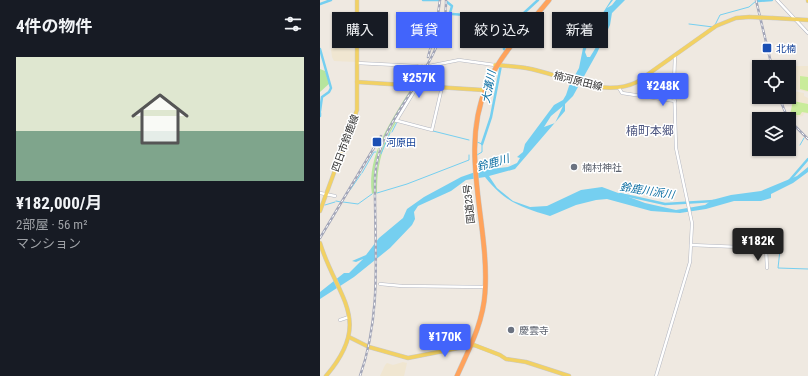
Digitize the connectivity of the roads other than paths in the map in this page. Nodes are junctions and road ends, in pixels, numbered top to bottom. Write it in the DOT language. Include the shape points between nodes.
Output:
graph roads {
  1 [pos="357,0"];
  2 [pos="548,0"];
  3 [pos="777,0"];
  4 [pos="794,19"];
  5 [pos="808,20"];
  6 [pos="808,33"];
  7 [pos="675,54"];
  8 [pos="357,63"];
  9 [pos="499,65"];
  10 [pos="417,66"];
  11 [pos="429,66"];
  12 [pos="358,82"];
  13 [pos="419,84"];
  14 [pos="442,86"];
  15 [pos="619,88"];
  16 [pos="483,90"];
  17 [pos="675,101"];
  18 [pos="474,164"];
  19 [pos="320,193"];
  20 [pos="326,196"];
  21 [pos="335,196"];
  22 [pos="320,211"];
  23 [pos="320,243"];
  24 [pos="691,245"];
  25 [pos="767,268"];
  26 [pos="380,284"];
  27 [pos="484,287"];
  28 [pos="350,317"];
  29 [pos="340,320"];
  30 [pos="349,337"];
  31 [pos="470,345"];
  32 [pos="326,376"];
  33 [pos="457,376"];
  34 [pos="569,376"];
  35 [pos="656,376"];
  1 -- 8 [label="main road, 四日市鈴鹿線"];
  2 -- 9 [label="highway, 国道23号" via="506,51"];
  3 -- 4 [label="street"];
  4 -- 5 [label="main road, 楠河原田線"];
  4 -- 6 [label="street"];
  4 -- 7 [label="main road, 楠河原田線, bridge" via="736,18 722,23"];
  7 -- 15 [label="main road, 楠河原田線" via="637,82"];
  7 -- 17 [label="street"];
  8 -- 10 [label="street"];
  8 -- 12 [label="main road, 四日市鈴鹿線"];
  9 -- 11 [label="street" via="459,60"];
  9 -- 15 [label="main road, 楠河原田線" via="526,68 609,89"];
  9 -- 16 [label="highway, 国道23号"];
  9 -- 18 [label="highway, 国道23号" via="486,87 478,111 474,137"];
  12 -- 13 [label="main road"];
  12 -- 20 [label="main road, 四日市鈴鹿線" via="355,116"];
  13 -- 14 [label="main road"];
  13 -- 14 [label="street" via="397,121 432,130"];
  14 -- 16 [label="main road"];
  15 -- 17 [label="street" via="622,93 632,96"];
  16 -- 18 [label="highway, 国道23号" via="474,122"];
  17 -- 24 [label="street" via="677,152 690,216"];
  18 -- 27 [label="highway, 国道23号"];
  19 -- 20 [label="street"];
  20 -- 21 [label="street"];
  20 -- 22 [label="main road, 四日市鈴鹿線"];
  23 -- 28 [label="main road"];
  24 -- 25 [label="street" via="766,248"];
  24 -- 35 [label="street" via="690,266"];
  26 -- 27 [label="street"];
  27 -- 31 [label="highway, 国道23号" via="481,317"];
  28 -- 29 [label="street"];
  28 -- 30 [label="main road"];
  30 -- 31 [label="main road" via="368,347 408,358"];
  30 -- 32 [label="main road" via="341,357"];
  31 -- 33 [label="highway, 国道23号"];
  31 -- 34 [label="main road" via="506,359 526,362"];
}
